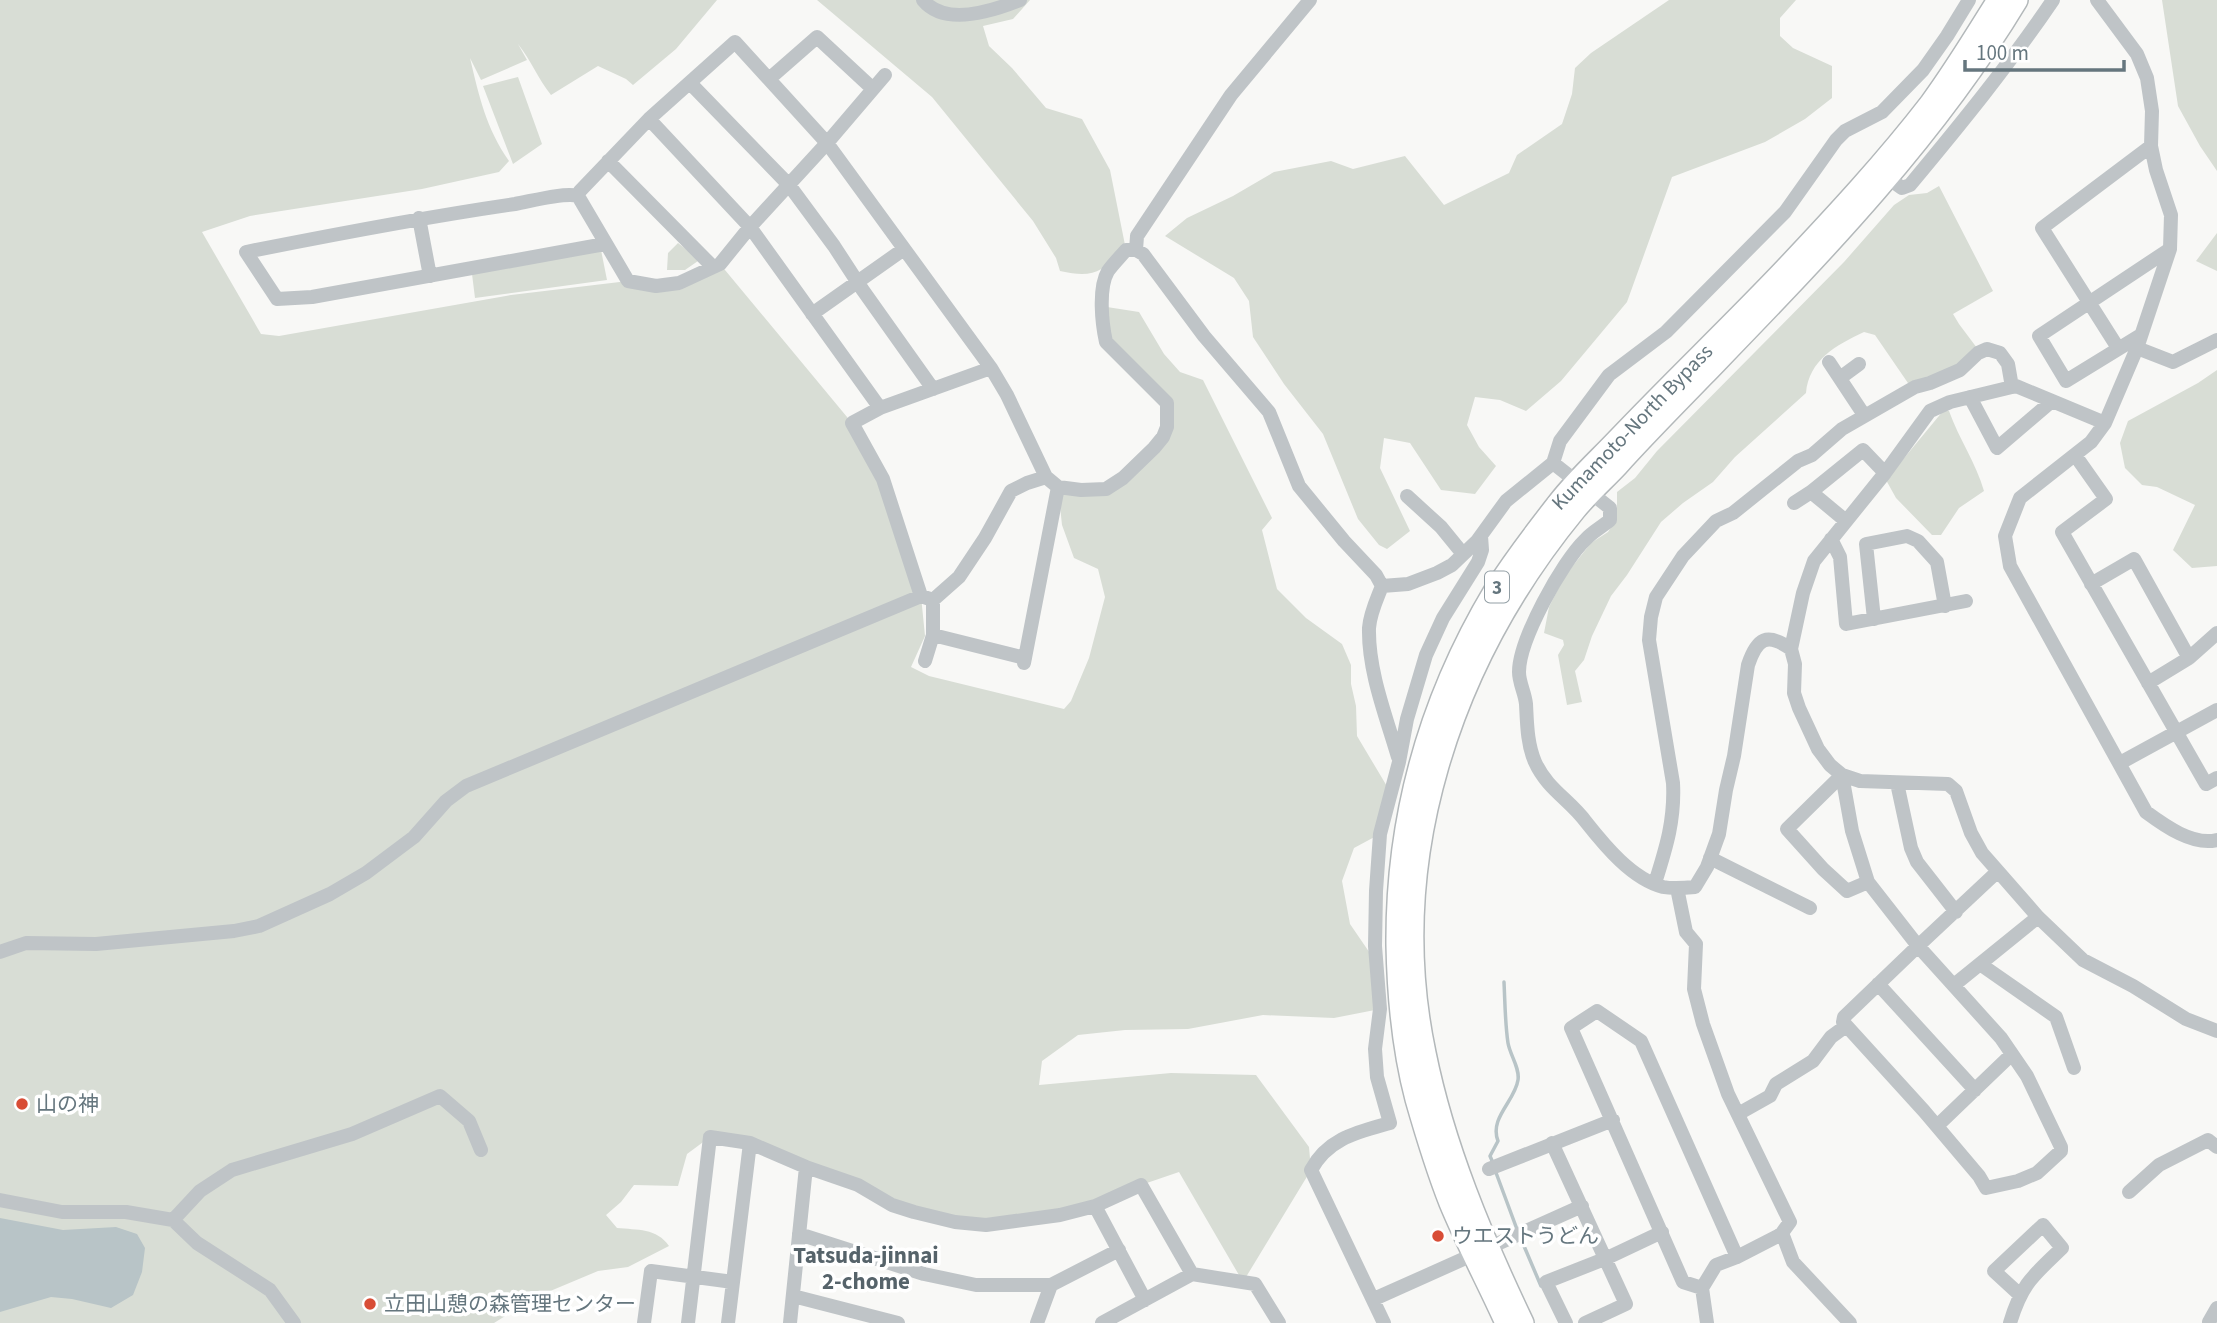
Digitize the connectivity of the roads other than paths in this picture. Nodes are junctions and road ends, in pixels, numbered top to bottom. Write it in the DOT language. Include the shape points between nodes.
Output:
graph roads {
  1 [pos="923,0"];
  2 [pos="1020,0"];
  3 [pos="1310,0"];
  4 [pos="1969,0"];
  5 [pos="1998,0"];
  6 [pos="2017,0"];
  7 [pos="2053,0"];
  8 [pos="2097,0"];
  9 [pos="1929,61"];
  10 [pos="885,75"];
  11 [pos="1949,76"];
  12 [pos="769,79"];
  13 [pos="691,83"];
  14 [pos="873,89"];
  15 [pos="649,119"];
  16 [pos="827,143"];
  17 [pos="2151,146"];
  18 [pos="608,161"];
  19 [pos="1888,178"];
  20 [pos="789,185"];
  21 [pos="579,196"];
  22 [pos="419,218"];
  23 [pos="750,228"];
  24 [pos="605,244"];
  25 [pos="904,249"];
  26 [pos="2170,249"];
  27 [pos="1136,250"];
  28 [pos="713,267"];
  29 [pos="430,276"];
  30 [pos="857,282"];
  31 [pos="2089,303"];
  32 [pos="812,314"];
  33 [pos="2217,340"];
  34 [pos="2139,341"];
  35 [pos="2118,348"];
  36 [pos="1829,362"];
  37 [pos="1859,364"];
  38 [pos="990,368"];
  39 [pos="1840,378"];
  40 [pos="2011,387"];
  41 [pos="933,389"];
  42 [pos="1970,397"];
  43 [pos="2052,401"];
  44 [pos="880,408"];
  45 [pos="1864,415"];
  46 [pos="2105,423"];
  47 [pos="2075,455"];
  48 [pos="1553,463"];
  49 [pos="1885,473"];
  50 [pos="1046,477"];
  51 [pos="1058,487"];
  52 [pos="1585,487"];
  53 [pos="1811,492"];
  54 [pos="1407,496"];
  55 [pos="1794,503"];
  56 [pos="1846,522"];
  57 [pos="1481,536"];
  58 [pos="1831,539"];
  59 [pos="1463,554"];
  60 [pos="2091,584"];
  61 [pos="1382,586"];
  62 [pos="927,598"];
  63 [pos="1966,601"];
  64 [pos="1945,606"];
  65 [pos="1874,619"];
  66 [pos="2217,633"];
  67 [pos="933,635"];
  68 [pos="1791,649"];
  69 [pos="2189,658"];
  70 [pos="925,661"];
  71 [pos="2148,683"];
  72 [pos="2217,710"];
  73 [pos="2176,732"];
  74 [pos="1399,762"];
  75 [pos="2120,763"];
  76 [pos="1842,775"];
  77 [pos="2217,778"];
  78 [pos="1897,783"];
  79 [pos="2217,840"];
  80 [pos="1710,859"];
  81 [pos="1997,872"];
  82 [pos="1868,882"];
  83 [pos="1655,883"];
  84 [pos="1676,888"];
  85 [pos="1810,908"];
  86 [pos="1956,912"];
  87 [pos="2038,917"];
  88 [pos="1918,946"];
  89 [pos="0,952"];
  90 [pos="1980,964"];
  91 [pos="1878,984"];
  92 [pos="1954,985"];
  93 [pos="1846,1026"];
  94 [pos="2217,1031"];
  95 [pos="2012,1054"];
  96 [pos="2074,1069"];
  97 [pos="1975,1090"];
  98 [pos="1738,1114"];
  99 [pos="1613,1120"];
  100 [pos="1937,1126"];
  101 [pos="750,1143"];
  102 [pos="1552,1143"];
  103 [pos="2217,1147"];
  104 [pos="481,1150"];
  105 [pos="806,1167"];
  106 [pos="1489,1169"];
  107 [pos="2129,1192"];
  108 [pos="0,1200"];
  109 [pos="1095,1206"];
  110 [pos="1582,1206"];
  111 [pos="173,1220"];
  112 [pos="1662,1232"];
  113 [pos="799,1234"];
  114 [pos="1782,1234"];
  115 [pos="1118,1250"];
  116 [pos="1481,1251"];
  117 [pos="1737,1257"];
  118 [pos="1607,1258"];
  119 [pos="1192,1274"];
  120 [pos="693,1275"];
  121 [pos="733,1282"];
  122 [pos="1051,1285"];
  123 [pos="1702,1288"];
  124 [pos="2020,1294"];
  125 [pos="793,1296"];
  126 [pos="1374,1299"];
  127 [pos="1145,1300"];
  128 [pos="2217,1308"];
  129 [pos="2217,1321"];
  130 [pos="294,1323"];
  131 [pos="644,1323"];
  132 [pos="688,1323"];
  133 [pos="729,1323"];
  134 [pos="790,1323"];
  135 [pos="898,1323"];
  136 [pos="1037,1323"];
  137 [pos="1102,1323"];
  138 [pos="1279,1323"];
  139 [pos="1384,1323"];
  140 [pos="1506,1323"];
  141 [pos="1523,1323"];
  142 [pos="1566,1323"];
  143 [pos="1585,1323"];
  144 [pos="1707,1323"];
  145 [pos="1850,1323"];
  146 [pos="2010,1323"];
  147 [pos="2208,1323"];
  1 -- 2 [label="street" via="949,15 976,13"];
  3 -- 27 [label="street" via="1231,95 1137,236"];
  4 -- 9 [label="street"];
  5 -- 11 [label="highway, Kumamoto-North Bypass / 3"];
  6 -- 19 [label="highway, Kumamoto-North Bypass / 3" via="1965,81"];
  7 -- 19 [label="street" via="1910,186 1902,188"];
  8 -- 17 [label="street" via="2137,54 2147,78"];
  9 -- 11 [label="street"];
  9 -- 48 [label="street" via="1882,112 1836,139 1786,212 1666,332 1609,375 1560,441"];
  10 -- 14 [label="street"];
  11 -- 52 [label="highway, Kumamoto-North Bypass / 3" via="1863,184"];
  12 -- 13 [label="street" via="735,42"];
  12 -- 14 [label="street" via="817,37"];
  12 -- 16 [label="street"];
  13 -- 15 [label="street"];
  13 -- 20 [label="street"];
  14 -- 16 [label="street"];
  15 -- 18 [label="street"];
  15 -- 23 [label="street"];
  16 -- 20 [label="street"];
  16 -- 25 [label="street"];
  17 -- 26 [label="street" via="2171,215"];
  17 -- 31 [label="street" via="2042,228"];
  18 -- 21 [label="street"];
  18 -- 28 [label="street"];
  19 -- 52 [label="highway, Kumamoto-North Bypass / 3" via="1833,240"];
  20 -- 23 [label="street"];
  20 -- 30 [label="street"];
  21 -- 22 [label="street"];
  21 -- 24 [label="street"];
  22 -- 29 [label="street"];
  22 -- 29 [label="street" via="246,252 277,299"];
  23 -- 28 [label="street"];
  23 -- 32 [label="street"];
  24 -- 28 [label="street" via="628,281 645,285 679,283"];
  24 -- 29 [label="street"];
  25 -- 30 [label="street"];
  25 -- 38 [label="street"];
  26 -- 31 [label="street"];
  26 -- 34 [label="street"];
  27 -- 51 [label="street" via="1126,250 1106,273 1103,329 1106,342 1167,403 1167,427 1154,449 1106,489"];
  27 -- 61 [label="street" via="1269,412 1299,486"];
  30 -- 32 [label="street"];
  30 -- 41 [label="street"];
  31 -- 35 [label="street"];
  31 -- 35 [label="street" via="2039,336 2066,381"];
  32 -- 44 [label="street"];
  33 -- 34 [label="street" via="2174,362"];
  34 -- 35 [label="street"];
  34 -- 46 [label="street"];
  36 -- 39 [label="street"];
  37 -- 39 [label="street"];
  38 -- 41 [label="street"];
  38 -- 50 [label="street"];
  39 -- 45 [label="street"];
  40 -- 42 [label="street"];
  40 -- 43 [label="street"];
  40 -- 45 [label="street" via="2008,364 2000,353 1987,349 1954,373 1915,387"];
  41 -- 44 [label="street"];
  42 -- 43 [label="street" via="1997,448"];
  42 -- 49 [label="street" via="1930,411"];
  43 -- 46 [label="street"];
  44 -- 62 [label="street" via="852,423 883,479"];
  45 -- 83 [label="street" via="1716,521 1683,556 1656,597 1649,640 1674,800"];
  46 -- 47 [label="street"];
  47 -- 60 [label="street" via="2106,499 2062,532"];
  47 -- 75 [label="street" via="2020,498 2006,543 2010,566"];
  48 -- 52 [label="street"];
  48 -- 57 [label="street" via="1506,501"];
  49 -- 53 [label="street" via="1863,450"];
  49 -- 56 [label="street"];
  50 -- 51 [label="street"];
  50 -- 62 [label="street" via="1012,491 959,577"];
  51 -- 67 [label="street" via="1024,661"];
  52 -- 83 [label="street" via="1610,508 1610,520 1571,556 1544,600 1526,642 1519,673 1527,723 1534,761 1549,785 1635,873"];
  52 -- 116 [label="highway, Kumamoto-North Bypass / 3" via="1575,510 1507,607 1473,670 1433,778 1416,873 1413,940 1424,1051"];
  53 -- 55 [label="street"];
  53 -- 56 [label="street"];
  54 -- 59 [label="street"];
  56 -- 58 [label="street"];
  57 -- 59 [label="street"];
  57 -- 74 [label="street" via="1478,562 1426,655"];
  58 -- 65 [label="street" via="1840,557 1846,624"];
  58 -- 68 [label="street" via="1814,561"];
  59 -- 61 [label="street" via="1452,565 1421,579"];
  60 -- 69 [label="street" via="2134,559"];
  60 -- 71 [label="street"];
  61 -- 74 [label="street" via="1369,626 1371,652"];
  62 -- 67 [label="street"];
  62 -- 89 [label="street" via="466,786 414,837 366,873 259,926 96,944 26,943"];
  63 -- 64 [label="street"];
  64 -- 65 [label="street"];
  64 -- 65 [label="street" via="1937,562 1919,541 1907,536 1866,544"];
  66 -- 69 [label="street"];
  67 -- 70 [label="street"];
  68 -- 76 [label="street" via="1799,708 1818,749"];
  68 -- 80 [label="street" via="1768,639 1753,651 1719,834"];
  69 -- 71 [label="street"];
  71 -- 73 [label="street"];
  72 -- 73 [label="street"];
  73 -- 75 [label="street"];
  73 -- 77 [label="street" via="2206,784"];
  74 -- 126 [label="street" via="1380,834 1376,891 1377,1077 1390,1123 1343,1137 1311,1170"];
  75 -- 79 [label="street" via="2146,812 2177,833 2207,842"];
  76 -- 78 [label="street"];
  76 -- 82 [label="street" via="1852,831"];
  76 -- 82 [label="street" via="1787,829 1847,891"];
  78 -- 81 [label="street" via="1948,784 1956,791 1971,833"];
  78 -- 86 [label="street" via="1917,862"];
  80 -- 84 [label="street" via="1695,887"];
  80 -- 85 [label="street"];
  81 -- 86 [label="street"];
  81 -- 87 [label="street"];
  82 -- 88 [label="street"];
  83 -- 84 [label="street"];
  84 -- 98 [label="street" via="1686,932 1696,944 1694,989 1703,1024"];
  86 -- 88 [label="street"];
  87 -- 90 [label="street"];
  87 -- 94 [label="street" via="2083,960 2186,1019"];
  88 -- 91 [label="street"];
  88 -- 92 [label="street"];
  90 -- 92 [label="street"];
  90 -- 96 [label="street" via="2056,1017"];
  91 -- 93 [label="street" via="1843,1018"];
  91 -- 97 [label="street"];
  92 -- 95 [label="street"];
  93 -- 98 [label="street" via="1831,1037 1814,1061 1776,1084 1770,1096"];
  93 -- 100 [label="street"];
  95 -- 97 [label="street"];
  95 -- 100 [label="street" via="2048,1116 2061,1151 2037,1173 1986,1188"];
  97 -- 100 [label="street"];
  98 -- 114 [label="street" via="1790,1222"];
  99 -- 102 [label="street"];
  99 -- 112 [label="street"];
  99 -- 117 [label="street" via="1570,1028 1597,1012 1641,1041"];
  101 -- 105 [label="street"];
  101 -- 120 [label="street" via="710,1137"];
  101 -- 121 [label="street"];
  102 -- 106 [label="street"];
  102 -- 110 [label="street"];
  103 -- 107 [label="street" via="2208,1140 2171,1158"];
  104 -- 111 [label="street" via="470,1121 440,1096 352,1133 232,1170 200,1191"];
  105 -- 109 [label="street" via="858,1185 891,1205 955,1222 1021,1222"];
  105 -- 113 [label="street"];
  108 -- 111 [label="street" via="62,1212 126,1212"];
  109 -- 115 [label="street"];
  109 -- 119 [label="street" via="1141,1185"];
  110 -- 116 [label="street"];
  110 -- 118 [label="street"];
  111 -- 130 [label="street" via="197,1243 270,1290"];
  112 -- 118 [label="street"];
  112 -- 123 [label="street" via="1682,1282"];
  113 -- 122 [label="street" via="924,1275 976,1284"];
  113 -- 125 [label="street"];
  114 -- 117 [label="street"];
  114 -- 145 [label="street" via="1793,1262"];
  115 -- 122 [label="street"];
  115 -- 127 [label="street"];
  116 -- 126 [label="street"];
  116 -- 140 [label="highway, Kumamoto-North Bypass / 3"];
  116 -- 141 [label="highway, Kumamoto-North Bypass / 3"];
  117 -- 123 [label="street" via="1716,1265"];
  118 -- 142 [label="street" via="1546,1282"];
  118 -- 143 [label="street" via="1626,1304"];
  119 -- 127 [label="street"];
  119 -- 138 [label="street" via="1255,1284"];
  120 -- 121 [label="street"];
  120 -- 131 [label="street" via="651,1271"];
  120 -- 132 [label="street"];
  121 -- 133 [label="street"];
  122 -- 136 [label="street"];
  123 -- 144 [label="street"];
  124 -- 124 [label="street" via="2062,1248 2043,1225 1994,1271"];
  124 -- 146 [label="street"];
  125 -- 134 [label="street"];
  125 -- 135 [label="street"];
  126 -- 139 [label="street"];
  127 -- 137 [label="street"];
  128 -- 147 [label="street"];
  129 -- 147 [label="street"];
}
